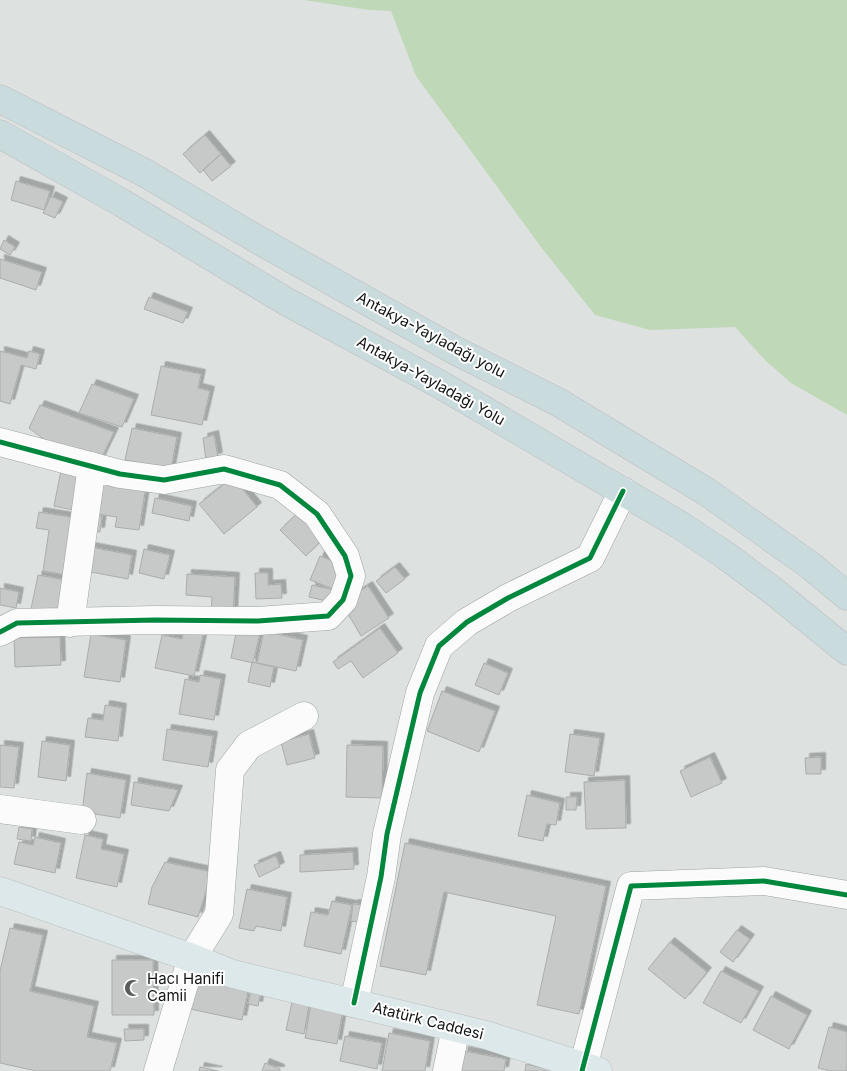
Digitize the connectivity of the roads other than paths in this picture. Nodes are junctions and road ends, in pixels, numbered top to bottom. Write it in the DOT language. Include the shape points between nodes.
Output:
graph roads {
  1 [pos="0,100"];
  2 [pos="0,134"];
  3 [pos="0,442"];
  4 [pos="92,466"];
  5 [pos="623,491"];
  6 [pos="847,596"];
  7 [pos="70,623"];
  8 [pos="0,632"];
  9 [pos="847,651"];
  10 [pos="304,716"];
  11 [pos="0,809"];
  12 [pos="82,820"];
  13 [pos="0,891"];
  14 [pos="847,895"];
  15 [pos="192,958"];
  16 [pos="354,1003"];
  17 [pos="456,1028"];
  18 [pos="588,1069"];
  19 [pos="158,1071"];
  20 [pos="447,1071"];
  1 -- 6 [label="highway, Antakya-Yayladağı yolu" via="145,173 456,351 558,402 707,492 811,566"];
  2 -- 5 [label="highway, Antakya-Yayladağı Yolu"];
  3 -- 4 [label="street"];
  4 -- 7 [label="street"];
  4 -- 7 [label="street" via="120,474 164,480 224,468 280,485 317,514 345,556 351,576 343,600 328,616 258,621"];
  5 -- 9 [label="highway, Antakya-Yayladağı Yolu" via="725,555"];
  5 -- 16 [label="street" via="590,558 508,598 467,622 439,646 418,702 387,834"];
  7 -- 8 [label="street" via="17,623"];
  10 -- 15 [label="street" via="249,745 230,770 219,914"];
  11 -- 12 [label="street"];
  13 -- 15 [label="main road, Atatürk Caddesi"];
  14 -- 18 [label="street" via="764,881 631,886"];
  15 -- 16 [label="main road, Atatürk Caddesi" via="233,974"];
  15 -- 19 [label="street"];
  16 -- 17 [label="main road, Atatürk Caddesi"];
  17 -- 18 [label="main road, Atatürk Caddesi"];
  17 -- 20 [label="street"];
}
